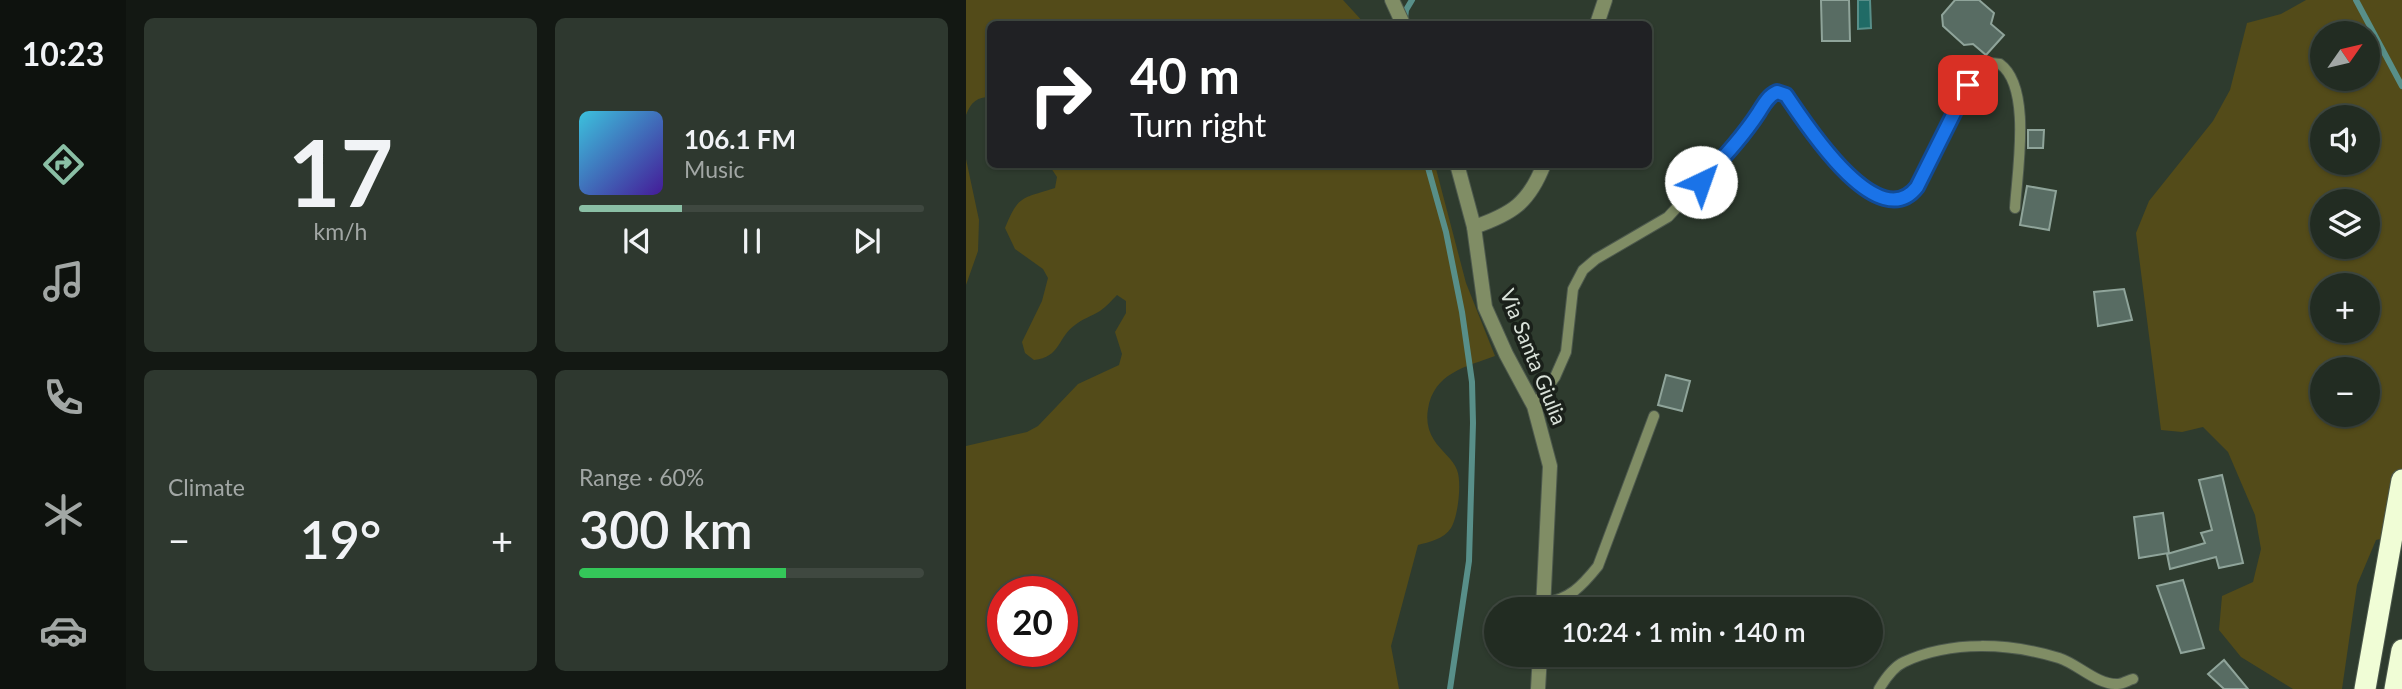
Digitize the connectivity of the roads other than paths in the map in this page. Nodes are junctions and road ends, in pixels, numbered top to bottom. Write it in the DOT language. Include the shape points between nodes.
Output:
graph roads {
  1 [pos="1392,0"];
  2 [pos="1603,3"];
  3 [pos="1402,21"];
  4 [pos="1598,21"];
  5 [pos="1458,168"];
  6 [pos="1542,168"];
  7 [pos="2014,208"];
  8 [pos="1474,227"];
  9 [pos="1534,406"];
  10 [pos="1654,416"];
  11 [pos="2402,480"];
  12 [pos="1543,597"];
  13 [pos="1566,597"];
  14 [pos="2402,650"];
  15 [pos="1539,667"];
  16 [pos="2133,679"];
  17 [pos="1538,689"];
  18 [pos="1879,689"];
  19 [pos="2365,689"];
  20 [pos="2395,689"];
  1 -- 3 [label="street"];
  2 -- 4 [label="street"];
  5 -- 8 [label="street, Via Santa Giulia"];
  6 -- 8 [label="street" via="1527,199"];
  7 -- 9 [label="lane" via="2019,102 2012,76 2000,64 1991,63 1977,72 1917,187 1905,198 1871,194 1816,141 1786,95 1771,94 1746,133 1668,217 1583,270 1573,289 1566,352"];
  8 -- 9 [label="street, Via Santa Giulia" via="1485,307"];
  9 -- 12 [label="street, Via Santa Giulia" via="1550,466"];
  10 -- 13 [label="lane" via="1598,566"];
  11 -- 19 [label="highway"];
  14 -- 20 [label="highway"];
  15 -- 17 [label="street"];
  16 -- 18 [label="lane" via="2118,684 2103,681 2060,658 2009,647 1969,646 1902,662"];
}
